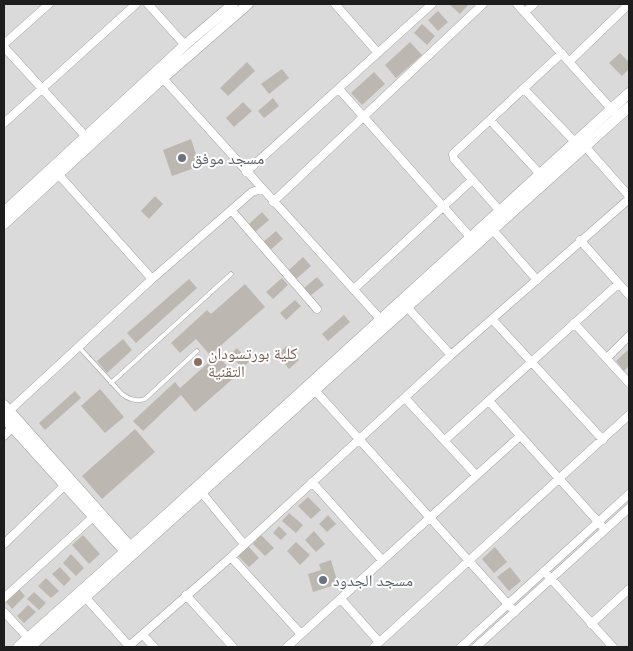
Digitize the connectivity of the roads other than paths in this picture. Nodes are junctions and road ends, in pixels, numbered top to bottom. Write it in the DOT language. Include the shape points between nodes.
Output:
graph roads {
  1 [pos="49,4"];
  2 [pos="136,4"];
  3 [pos="148,4"];
  4 [pos="233,4"];
  5 [pos="248,4"];
  6 [pos="335,4"];
  7 [pos="432,4"];
  8 [pos="483,4"];
  9 [pos="517,4"];
  10 [pos="534,4"];
  11 [pos="629,4"];
  12 [pos="525,12"];
  13 [pos="185,45"];
  14 [pos="4,46"];
  15 [pos="378,53"];
  16 [pos="562,53"];
  17 [pos="570,61"];
  18 [pos="160,75"];
  19 [pos="41,89"];
  20 [pos="338,89"];
  21 [pos="524,89"];
  22 [pos="629,93"];
  23 [pos="629,107"];
  24 [pos="611,109"];
  25 [pos="364,116"];
  26 [pos="619,117"];
  27 [pos="490,120"];
  28 [pos="4,123"];
  29 [pos="89,141"];
  30 [pos="580,143"];
  31 [pos="246,172"];
  32 [pos="540,174"];
  33 [pos="58,176"];
  34 [pos="472,180"];
  35 [pos="262,189"];
  36 [pos="629,197"];
  37 [pos="273,202"];
  38 [pos="444,206"];
  39 [pos="232,211"];
  40 [pos="500,211"];
  41 [pos="4,212"];
  42 [pos="4,224"];
  43 [pos="492,229"];
  44 [pos="471,238"];
  45 [pos="580,240"];
  46 [pos="231,274"];
  47 [pos="152,279"];
  48 [pos="537,280"];
  49 [pos="618,284"];
  50 [pos="354,289"];
  51 [pos="629,295"];
  52 [pos="408,307"];
  53 [pos="317,309"];
  54 [pos="492,319"];
  55 [pos="383,322"];
  56 [pos="574,323"];
  57 [pos="629,336"];
  58 [pos="78,346"];
  59 [pos="197,351"];
  60 [pos="451,355"];
  61 [pos="607,358"];
  62 [pos="532,362"];
  63 [pos="111,383"];
  64 [pos="629,383"];
  65 [pos="312,388"];
  66 [pos="405,398"];
  67 [pos="489,401"];
  68 [pos="5,412"];
  69 [pos="629,415"];
  70 [pos="12,428"];
  71 [pos="4,436"];
  72 [pos="520,436"];
  73 [pos="358,439"];
  74 [pos="445,440"];
  75 [pos="603,440"];
  76 [pos="476,475"];
  77 [pos="559,480"];
  78 [pos="312,482"];
  79 [pos="66,486"];
  80 [pos="202,493"];
  81 [pos="629,495"];
  82 [pos="629,508"];
  83 [pos="93,517"];
  84 [pos="429,517"];
  85 [pos="598,522"];
  86 [pos="606,529"];
  87 [pos="4,544"];
  88 [pos="244,544"];
  89 [pos="130,552"];
  90 [pos="230,557"];
  91 [pos="382,560"];
  92 [pos="469,560"];
  93 [pos="544,571"];
  94 [pos="552,579"];
  95 [pos="629,589"];
  96 [pos="186,596"];
  97 [pos="4,598"];
  98 [pos="86,598"];
  99 [pos="341,599"];
  100 [pos="508,604"];
  101 [pos="4,612"];
  102 [pos="515,612"];
  103 [pos="591,624"];
  104 [pos="301,634"];
  105 [pos="143,635"];
  106 [pos="31,643"];
  107 [pos="376,645"];
  108 [pos="18,647"];
  109 [pos="128,647"];
  110 [pos="154,647"];
  111 [pos="233,647"];
  112 [pos="287,647"];
  113 [pos="460,647"];
  114 [pos="476,647"];
  115 [pos="613,647"];
  1 -- 14 [label="street"];
  2 -- 19 [label="street"];
  3 -- 13 [label="street"];
  4 -- 13 [label="street"];
  5 -- 18 [label="street"];
  6 -- 15 [label="street"];
  7 -- 15 [label="street"];
  8 -- 25 [label="street"];
  9 -- 12 [label="street"];
  10 -- 12 [label="street"];
  11 -- 17 [label="street"];
  12 -- 16 [label="street"];
  13 -- 18 [label="street"];
  14 -- 19 [label="street"];
  15 -- 20 [label="street"];
  16 -- 17 [label="street"];
  16 -- 21 [label="street"];
  17 -- 24 [label="street"];
  18 -- 29 [label="street"];
  18 -- 31 [label="street"];
  19 -- 28 [label="street"];
  19 -- 29 [label="street"];
  20 -- 25 [label="street"];
  20 -- 31 [label="street"];
  21 -- 27 [label="street"];
  21 -- 30 [label="street"];
  22 -- 24 [label="street"];
  23 -- 26 [label="street"];
  24 -- 26 [label="street"];
  24 -- 30 [label="street"];
  25 -- 37 [label="street"];
  25 -- 38 [label="street"];
  26 -- 30 [label="street"];
  27 -- 32 [label="street"];
  27 -- 34 [label="street" via="454,154 454,159"];
  29 -- 33 [label="street"];
  29 -- 41 [label="street"];
  30 -- 32 [label="street"];
  30 -- 36 [label="street"];
  30 -- 43 [label="street"];
  31 -- 35 [label="street"];
  32 -- 40 [label="street"];
  33 -- 42 [label="street"];
  33 -- 47 [label="street"];
  34 -- 38 [label="street"];
  34 -- 40 [label="street"];
  35 -- 37 [label="street"];
  35 -- 39 [label="street" via="252,192"];
  36 -- 45 [label="street"];
  37 -- 50 [label="street"];
  38 -- 44 [label="street"];
  38 -- 50 [label="street"];
  39 -- 47 [label="street"];
  39 -- 53 [label="street"];
  40 -- 44 [label="street"];
  43 -- 48 [label="street"];
  43 -- 52 [label="street"];
  44 -- 55 [label="street"];
  45 -- 48 [label="street"];
  45 -- 49 [label="street"];
  46 -- 63 [label="lane"];
  47 -- 58 [label="street"];
  48 -- 54 [label="street"];
  49 -- 51 [label="street"];
  49 -- 56 [label="street"];
  50 -- 55 [label="street"];
  52 -- 55 [label="street"];
  52 -- 60 [label="street"];
  54 -- 60 [label="street"];
  54 -- 62 [label="street"];
  55 -- 65 [label="street"];
  56 -- 61 [label="street"];
  56 -- 62 [label="street"];
  57 -- 61 [label="street"];
  58 -- 63 [label="lane"];
  58 -- 68 [label="street"];
  59 -- 63 [label="lane" via="145,399 125,397"];
  60 -- 66 [label="street"];
  61 -- 64 [label="street"];
  62 -- 67 [label="street"];
  62 -- 75 [label="street"];
  65 -- 73 [label="street"];
  65 -- 80 [label="street"];
  65 -- 89 [label="street"];
  66 -- 73 [label="street"];
  66 -- 74 [label="street"];
  67 -- 72 [label="street"];
  67 -- 74 [label="street"];
  68 -- 70 [label="street"];
  68 -- 89 [label="street"];
  69 -- 75 [label="street"];
  70 -- 71 [label="street"];
  70 -- 79 [label="street"];
  72 -- 76 [label="street"];
  72 -- 77 [label="street"];
  73 -- 78 [label="street"];
  73 -- 84 [label="street"];
  74 -- 76 [label="street"];
  75 -- 77 [label="street"];
  76 -- 84 [label="street"];
  77 -- 85 [label="street"];
  77 -- 92 [label="street"];
  78 -- 88 [label="street"];
  78 -- 91 [label="street"];
  79 -- 83 [label="street"];
  79 -- 87 [label="street"];
  80 -- 88 [label="street"];
  80 -- 89 [label="street"];
  81 -- 85 [label="street"];
  82 -- 86 [label="street"];
  83 -- 89 [label="street"];
  83 -- 97 [label="street"];
  84 -- 91 [label="street"];
  84 -- 92 [label="street"];
  85 -- 86 [label="street"];
  85 -- 93 [label="street"];
  86 -- 94 [label="street"];
  88 -- 90 [label="street"];
  89 -- 98 [label="street"];
  89 -- 106 [label="street"];
  90 -- 96 [label="street"];
  90 -- 104 [label="street"];
  91 -- 99 [label="street"];
  92 -- 100 [label="street"];
  92 -- 107 [label="street"];
  93 -- 94 [label="street"];
  93 -- 100 [label="street"];
  94 -- 102 [label="street"];
  94 -- 103 [label="street"];
  95 -- 103 [label="street"];
  96 -- 105 [label="street"];
  96 -- 111 [label="street"];
  98 -- 106 [label="street"];
  98 -- 109 [label="street"];
  99 -- 104 [label="street"];
  99 -- 107 [label="street"];
  100 -- 102 [label="street"];
  100 -- 113 [label="street"];
  101 -- 106 [label="street"];
  102 -- 114 [label="street"];
  103 -- 115 [label="street"];
  104 -- 112 [label="street"];
  105 -- 109 [label="street"];
  105 -- 110 [label="street"];
  106 -- 108 [label="street"];
}
